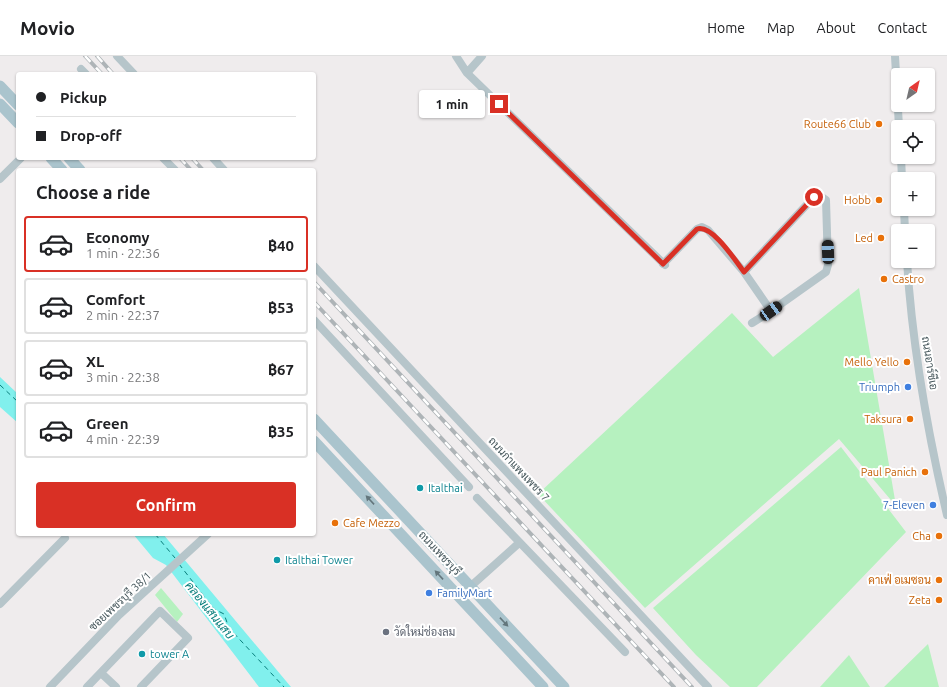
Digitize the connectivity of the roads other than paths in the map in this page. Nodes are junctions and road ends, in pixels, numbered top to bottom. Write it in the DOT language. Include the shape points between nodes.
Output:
graph roads {
  1 [pos="117,56"];
  2 [pos="456,56"];
  3 [pos="482,56"];
  4 [pos="896,56"];
  5 [pos="132,72"];
  6 [pos="467,73"];
  7 [pos="0,86"];
  8 [pos="16,103"];
  9 [pos="0,104"];
  10 [pos="899,120"];
  11 [pos="16,121"];
  12 [pos="19,160"];
  13 [pos="53,160"];
  14 [pos="71,160"];
  15 [pos="165,160"];
  16 [pos="215,160"];
  17 [pos="60,168"];
  18 [pos="78,168"];
  19 [pos="172,168"];
  20 [pos="222,168"];
  21 [pos="0,179"];
  22 [pos="316,268"];
  23 [pos="907,268"];
  24 [pos="744,272"];
  25 [pos="771,311"];
  26 [pos="316,322"];
  27 [pos="752,323"];
  28 [pos="316,421"];
  29 [pos="327,433"];
  30 [pos="316,440"];
  31 [pos="316,443"];
  32 [pos="468,487"];
  33 [pos="477,498"];
  34 [pos="947,515"];
  35 [pos="206,536"];
  36 [pos="66,538"];
  37 [pos="519,543"];
  38 [pos="474,590"];
  39 [pos="466,603"];
  40 [pos="0,604"];
  41 [pos="624,652"];
  42 [pos="101,673"];
  43 [pos="50,687"];
  44 [pos="87,687"];
  45 [pos="116,687"];
  46 [pos="141,687"];
  47 [pos="543,687"];
  48 [pos="564,687"];
  49 [pos="708,687"];
  1 -- 5 [label="street"];
  2 -- 6 [label="street"];
  3 -- 6 [label="street"];
  4 -- 10 [label="street"];
  6 -- 24 [label="street" via="664,264 697,229 702,227 716,237"];
  7 -- 8 [label="main road"];
  9 -- 11 [label="main road"];
  12 -- 21 [label="street"];
  13 -- 17 [label="main road"];
  14 -- 18 [label="main road"];
  15 -- 19 [label="street"];
  16 -- 20 [label="street"];
  22 -- 49 [label="street, ถนนกำแพงเพชร 7"];
  23 -- 34 [label="street, ถนนอาร์ซีเอ" via="910,306 936,469"];
  24 -- 25 [label="street"];
  24 -- 25 [label="street" via="814,197 819,195 826,200 826,272"];
  25 -- 27 [label="street"];
  26 -- 32 [label="street"];
  28 -- 29 [label="main road, ถนนเพชรบุรี"];
  29 -- 30 [label="street"];
  29 -- 38 [label="main road, ถนนเพชรบุรี"];
  39 -- 31 [label="main road, ถนนเพชรบุรี, one-way"];
  33 -- 37 [label="street"];
  35 -- 43 [label="street, ซอยเพชรบุรี 38/1" via="119,615"];
  36 -- 40 [label="street"];
  37 -- 38 [label="street"];
  37 -- 41 [label="street"];
  38 -- 39 [label="main road"];
  38 -- 48 [label="main road, ถนนเพชรบุรี, one-way"];
  39 -- 47 [label="main road, ถนนเพชรบุรี"];
  42 -- 44 [label="street"];
  42 -- 45 [label="street"];
  42 -- 46 [label="street" via="160,611 188,638"];
}
